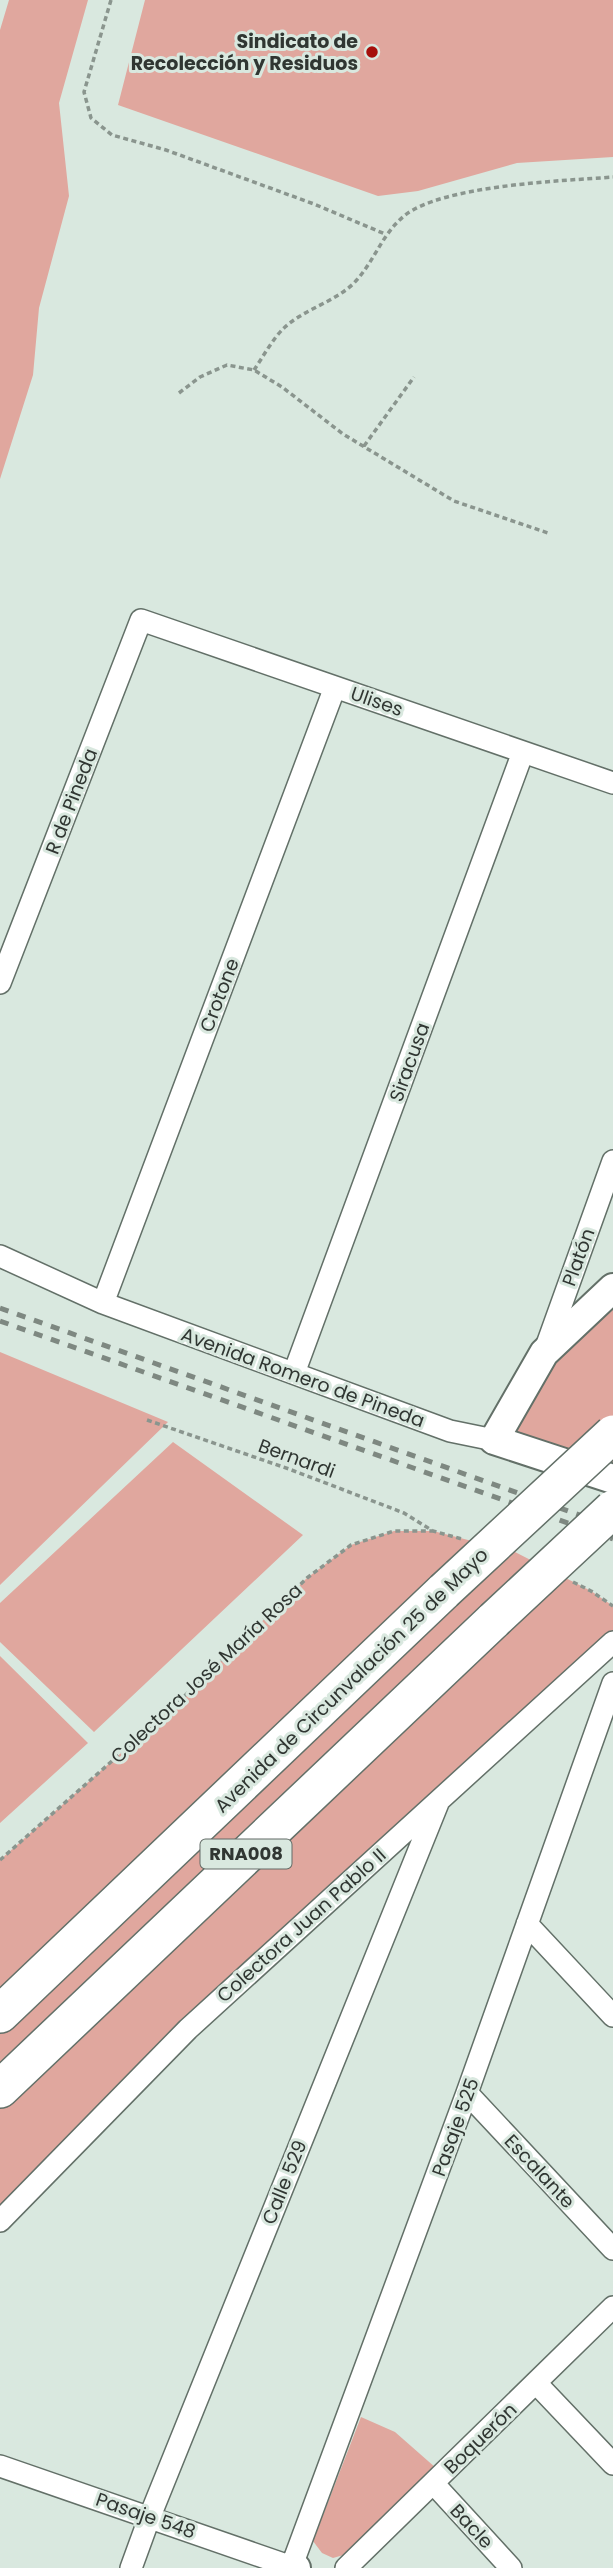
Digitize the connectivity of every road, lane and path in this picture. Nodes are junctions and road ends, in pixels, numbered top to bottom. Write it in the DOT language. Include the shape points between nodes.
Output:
graph roads {
  1 [pos="111,0"];
  2 [pos="613,177"];
  3 [pos="386,234"];
  4 [pos="254,370"];
  5 [pos="414,377"];
  6 [pos="179,394"];
  7 [pos="363,446"];
  8 [pos="548,533"];
  9 [pos="141,620"];
  10 [pos="335,687"];
  11 [pos="523,752"];
  12 [pos="613,783"];
  13 [pos="0,983"];
  14 [pos="613,1161"];
  15 [pos="0,1256"];
  16 [pos="613,1288"];
  17 [pos="103,1303"];
  18 [pos="544,1353"];
  19 [pos="294,1373"];
  20 [pos="147,1420"];
  21 [pos="613,1434"];
  22 [pos="494,1440"];
  23 [pos="613,1479"];
  24 [pos="613,1509"];
  25 [pos="433,1531"];
  26 [pos="613,1642"];
  27 [pos="613,1683"];
  28 [pos="440,1798"];
  29 [pos="0,1860"];
  30 [pos="527,1924"];
  31 [pos="611,2009"];
  32 [pos="0,2014"];
  33 [pos="0,2089"];
  34 [pos="467,2093"];
  35 [pos="0,2221"];
  36 [pos="613,2249"];
  37 [pos="613,2307"];
  38 [pos="536,2383"];
  39 [pos="613,2464"];
  40 [pos="0,2466"];
  41 [pos="433,2483"];
  42 [pos="150,2516"];
  43 [pos="293,2567"];
  44 [pos="131,2568"];
  45 [pos="346,2568"];
  46 [pos="512,2568"];
  1 -- 3 [label="path" via="84,92 91,118 112,135 166,150"];
  2 -- 3 [label="path" via="447,196 406,214"];
  3 -- 4 [label="path" via="351,286 284,327"];
  4 -- 6 [label="path" via="227,365 200,377"];
  4 -- 7 [label="path"];
  5 -- 7 [label="path"];
  7 -- 8 [label="path" via="454,500"];
  9 -- 10 [label="street, Ulises"];
  9 -- 13 [label="street, R de Pineda"];
  10 -- 11 [label="street, Ulises"];
  10 -- 17 [label="street, Crotone"];
  11 -- 12 [label="street, Ulises"];
  11 -- 19 [label="street, Siracusa"];
  14 -- 18 [label="street, Platón"];
  15 -- 17 [label="street, Avenida Romero de Pineda"];
  16 -- 18 [label="main road"];
  17 -- 19 [label="street, Avenida Romero de Pineda"];
  18 -- 22 [label="main road"];
  19 -- 22 [label="street, Avenida Romero de Pineda" via="450,1431"];
  20 -- 25 [label="path, Bernardi" via="404,1513"];
  21 -- 32 [label="highway, Avenida de Circunvalación 25 de Mayo / RNA008, bridge"];
  22 -- 23 [label="main road, Avenida Romero de Pineda"];
  24 -- 33 [label="highway, RNA008, bridge"];
  25 -- 29 [label="path, Colectora José María Rosa" via="394,1531 351,1545 307,1578 172,1708"];
  26 -- 28 [label="street, Colectora Juan Pablo II"];
  27 -- 30 [label="street, Pasaje 525"];
  28 -- 35 [label="street, Colectora Juan Pablo II" via="188,2029"];
  28 -- 42 [label="street, Calle 529"];
  30 -- 31 [label="street"];
  30 -- 34 [label="street, Pasaje 525"];
  34 -- 36 [label="street, Escalante"];
  34 -- 43 [label="street, Pasaje 525"];
  37 -- 38 [label="street, Boquerón"];
  38 -- 39 [label="street"];
  38 -- 41 [label="street, Boquerón"];
  40 -- 42 [label="street, Pasaje 548"];
  41 -- 45 [label="street, Boquerón"];
  41 -- 46 [label="street, Bacle"];
  42 -- 43 [label="street, Pasaje 548"];
  42 -- 44 [label="street, Calle 529"];
}
